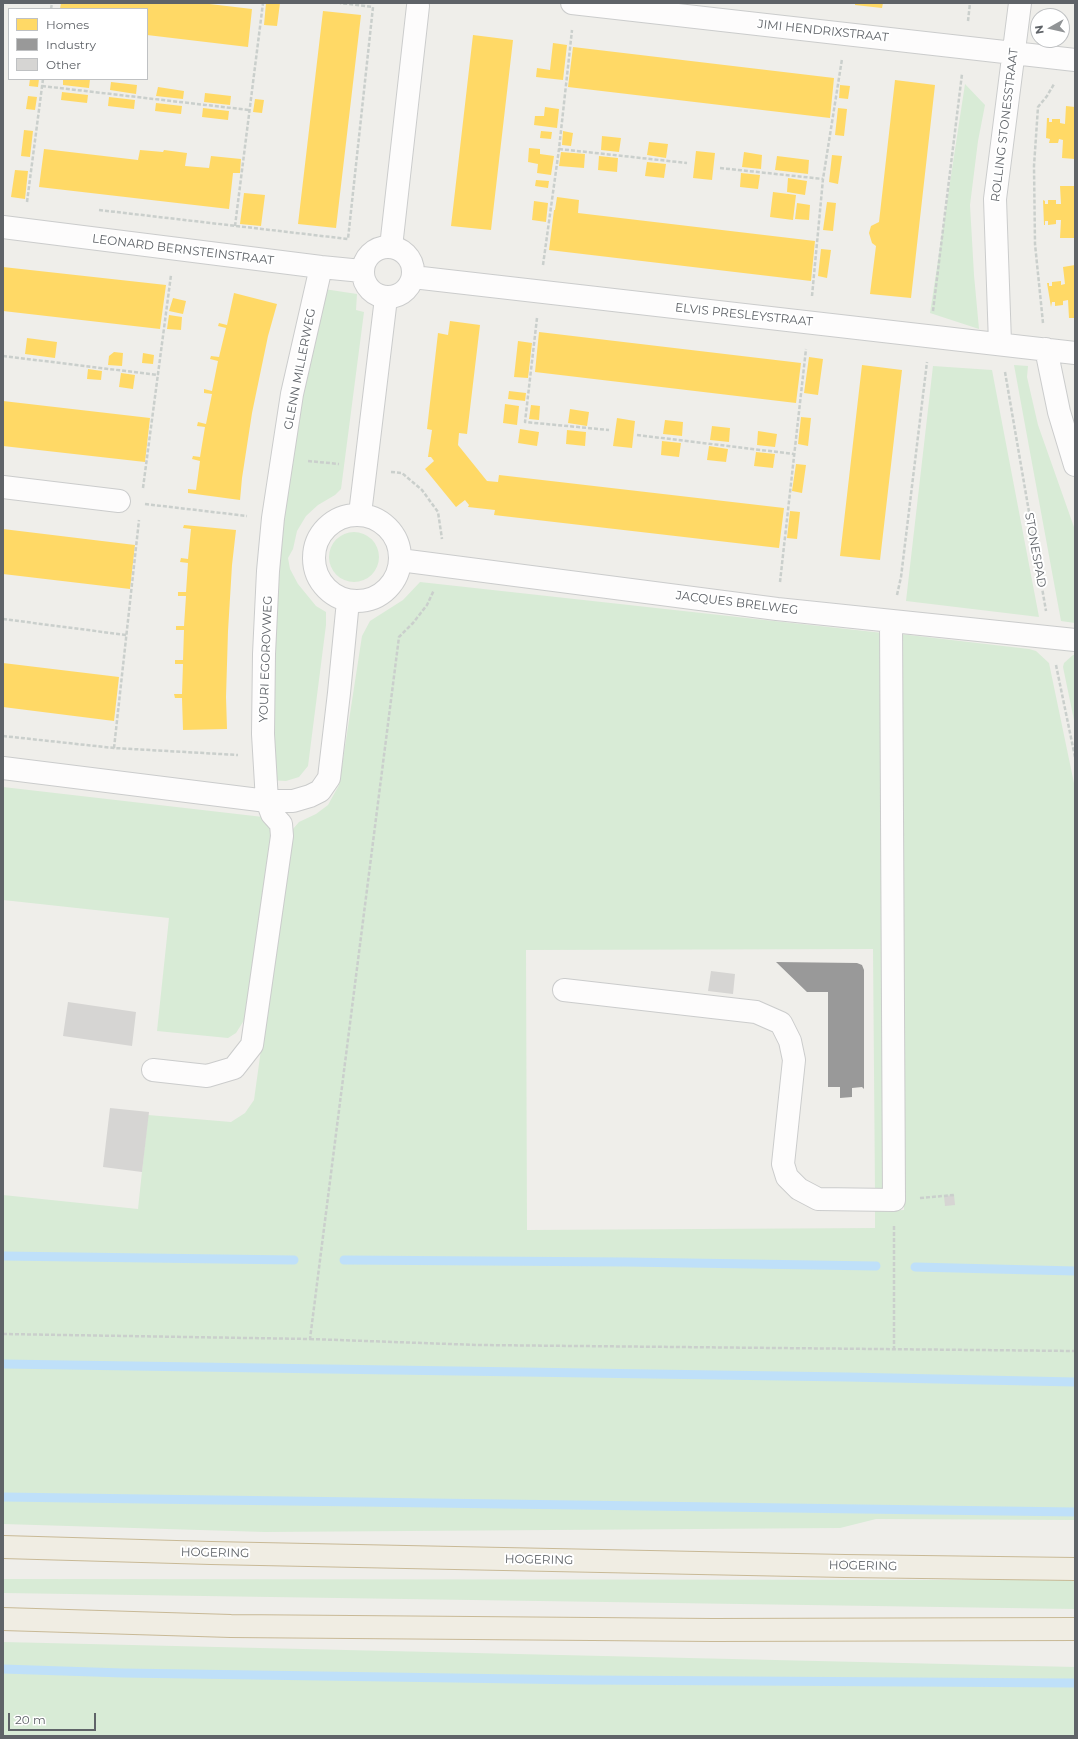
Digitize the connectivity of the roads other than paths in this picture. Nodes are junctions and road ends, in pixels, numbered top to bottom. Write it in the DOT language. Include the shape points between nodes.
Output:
graph roads {
  1 [pos="573,3"];
  2 [pos="1020,3"];
  3 [pos="420,4"];
  4 [pos="1013,52"];
  5 [pos="1069,59"];
  6 [pos="3,227"];
  7 [pos="391,247"];
  8 [pos="321,267"];
  9 [pos="362,271"];
  10 [pos="413,277"];
  11 [pos="386,298"];
  12 [pos="1000,344"];
  13 [pos="1046,349"];
  14 [pos="1075,353"];
  15 [pos="1075,465"];
  16 [pos="3,487"];
  17 [pos="119,501"];
  18 [pos="360,514"];
  19 [pos="274,518"];
  20 [pos="400,560"];
  21 [pos="348,601"];
  22 [pos="891,620"];
  23 [pos="1075,640"];
  24 [pos="3,768"];
  25 [pos="267,801"];
  26 [pos="564,990"];
  27 [pos="153,1070"];
  28 [pos="3,1547"];
  29 [pos="1075,1569"];
  30 [pos="3,1619"];
  31 [pos="1075,1629"];
  1 -- 4 [label="street, JIMI HENDRIXSTRAAT"];
  2 -- 4 [label="street, ROLLING STONESSTRAAT"];
  3 -- 7 [label="street"];
  4 -- 5 [label="street, JIMI HENDRIXSTRAAT"];
  4 -- 12 [label="street, ROLLING STONESSTRAAT" via="995,199"];
  6 -- 8 [label="street, LEONARD BERNSTEINSTRAAT"];
  7 -- 9 [label="street" via="371,253"];
  7 -- 10 [label="street" via="406,255 412,265"];
  8 -- 9 [label="street, LEONARD BERNSTEINSTRAAT"];
  8 -- 19 [label="street, GLENN MILLERWEG" via="292,394"];
  9 -- 11 [label="street" via="364,282 371,291"];
  10 -- 11 [label="street" via="403,292 396,297"];
  10 -- 12 [label="street, ELVIS PRESLEYSTRAAT"];
  11 -- 18 [label="street"];
  12 -- 13 [label="street, ELVIS PRESLEYSTRAAT"];
  13 -- 14 [label="street, ELVIS PRESLEYSTRAAT"];
  13 -- 15 [label="street" via="1059,412"];
  16 -- 17 [label="street"];
  18 -- 20 [label="street" via="373,517 385,524 399,547"];
  18 -- 21 [label="street" via="344,516 329,524 318,536 313,552 314,568 321,583 333,595"];
  19 -- 25 [label="street, YOURI EGOROVWEG" via="268,570 264,654 263,734"];
  20 -- 21 [label="street" via="397,575 389,587 377,597 363,601"];
  20 -- 22 [label="street, JACQUES BRELWEG" via="777,609"];
  21 -- 25 [label="street" via="329,778 320,791 310,796 293,801"];
  22 -- 23 [label="street, JACQUES BRELWEG"];
  22 -- 26 [label="street" via="894,1200 818,1199 799,1189 787,1177 783,1164 794,1060 790,1041 781,1023 756,1012"];
  24 -- 25 [label="street"];
  25 -- 27 [label="street" via="272,814 281,824 282,836 252,1045 234,1068 207,1076"];
  28 -- 29 [label="highway, HOGERING"];
  30 -- 31 [label="highway" via="271,1626 705,1630"];
}
